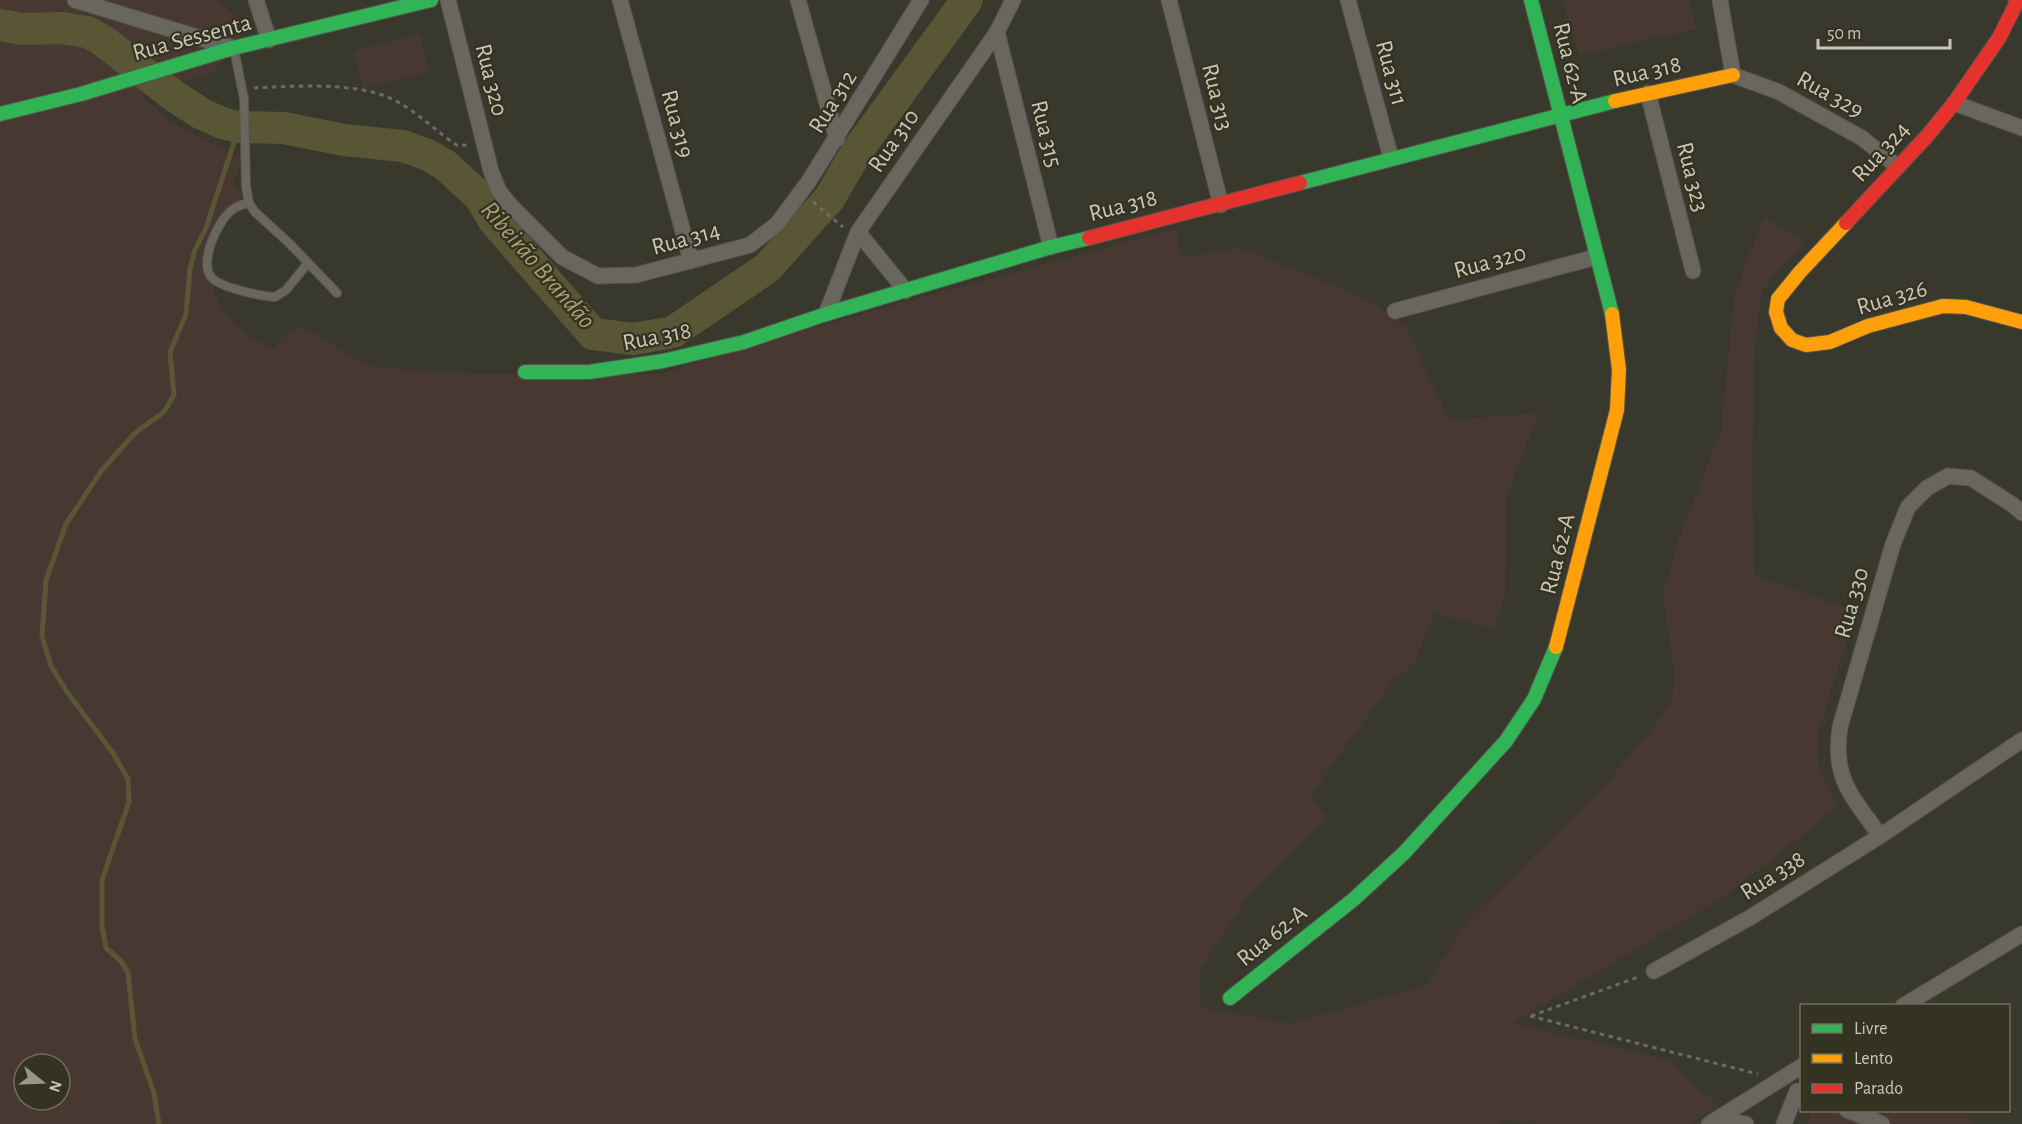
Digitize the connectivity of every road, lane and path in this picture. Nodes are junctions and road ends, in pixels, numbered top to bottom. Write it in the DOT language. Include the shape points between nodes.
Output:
graph roads {
  1 [pos="75,0"];
  2 [pos="256,0"];
  3 [pos="431,0"];
  4 [pos="448,0"];
  5 [pos="620,0"];
  6 [pos="798,0"];
  7 [pos="921,0"];
  8 [pos="1013,0"];
  9 [pos="1169,0"];
  10 [pos="1348,0"];
  11 [pos="1531,0"];
  12 [pos="1720,0"];
  13 [pos="2016,0"];
  14 [pos="997,32"];
  15 [pos="269,40"];
  16 [pos="233,48"];
  17 [pos="1733,75"];
  18 [pos="242,88"];
  19 [pos="1648,93"];
  20 [pos="1954,103"];
  21 [pos="0,114"];
  22 [pos="1560,116"];
  23 [pos="2022,128"];
  24 [pos="837,139"];
  25 [pos="484,142"];
  26 [pos="1391,158"];
  27 [pos="1898,167"];
  28 [pos="249,203"];
  29 [pos="1221,205"];
  30 [pos="819,207"];
  31 [pos="777,224"];
  32 [pos="850,230"];
  33 [pos="1051,247"];
  34 [pos="1596,256"];
  35 [pos="691,261"];
  36 [pos="308,263"];
  37 [pos="1692,271"];
  38 [pos="598,276"];
  39 [pos="906,291"];
  40 [pos="337,293"];
  41 [pos="1395,311"];
  42 [pos="825,314"];
  43 [pos="2022,322"];
  44 [pos="1781,328"];
  45 [pos="525,372"];
  46 [pos="2022,513"];
  47 [pos="2022,740"];
  48 [pos="1880,836"];
  49 [pos="2022,934"];
  50 [pos="1654,971"];
  51 [pos="1230,998"];
  52 [pos="1905,1004"];
  53 [pos="1800,1067"];
  54 [pos="1780,1079"];
  55 [pos="1799,1092"];
  56 [pos="1852,1112"];
  57 [pos="1714,1121"];
  58 [pos="1746,1124"];
  59 [pos="1784,1124"];
  60 [pos="1882,1124"];
  1 -- 16 [label="street"];
  2 -- 15 [label="street"];
  3 -- 15 [label="street, Rua Sessenta"];
  4 -- 25 [label="street, Rua 320"];
  5 -- 35 [label="street, Rua 319"];
  6 -- 24 [label="street"];
  7 -- 24 [label="street, Rua 312"];
  8 -- 14 [label="street, Rua 310"];
  9 -- 29 [label="street, Rua 313"];
  10 -- 26 [label="street, Rua 311"];
  11 -- 22 [label="street, Rua 62-A"];
  12 -- 17 [label="street"];
  13 -- 20 [label="street, Rua 324" via="1999,38"];
  14 -- 32 [label="street, Rua 310"];
  14 -- 33 [label="street, Rua 315"];
  15 -- 16 [label="street, Rua Sessenta"];
  16 -- 18 [label="lane"];
  16 -- 21 [label="street, Rua Sessenta"];
  17 -- 19 [label="street, Rua 318"];
  17 -- 27 [label="street, Rua 329" via="1779,92 1862,138"];
  18 -- 25 [label="path" via="317,87 374,92 413,112 458,146"];
  18 -- 28 [label="lane"];
  19 -- 22 [label="street, Rua 318"];
  19 -- 37 [label="street, Rua 323"];
  20 -- 23 [label="street"];
  20 -- 27 [label="street, Rua 324"];
  22 -- 26 [label="street, Rua 318"];
  22 -- 34 [label="street, Rua 62-A"];
  24 -- 31 [label="street, Rua 312"];
  25 -- 38 [label="street, Rua 320" via="499,191 511,206 562,257"];
  26 -- 29 [label="street, Rua 318"];
  27 -- 44 [label="street, Rua 324" via="1778,299 1776,312"];
  28 -- 36 [label="lane"];
  28 -- 36 [label="lane" via="231,210 217,229 207,262 213,279 275,297 286,290"];
  29 -- 33 [label="street, Rua 318"];
  30 -- 32 [label="path"];
  31 -- 35 [label="street, Rua 314" via="750,245"];
  32 -- 39 [label="street"];
  32 -- 42 [label="street, Rua 310"];
  33 -- 39 [label="street, Rua 318"];
  34 -- 41 [label="street, Rua 320"];
  34 -- 51 [label="street, Rua 62-A" via="1614,320 1619,370 1617,410 1556,647 1534,699 1506,741 1404,853 1354,899"];
  35 -- 38 [label="street, Rua 314" via="636,275"];
  36 -- 40 [label="lane"];
  39 -- 42 [label="street, Rua 318"];
  42 -- 45 [label="street, Rua 318" via="744,342 663,360 589,372"];
  43 -- 44 [label="street, Rua 326" via="1943,306 1868,326 1830,342 1806,345 1792,340"];
  46 -- 48 [label="street, Rua 330" via="1971,478 1948,476 1927,488 1908,507 1893,544 1837,746 1838,768 1846,787"];
  47 -- 48 [label="street, Rua 338"];
  48 -- 50 [label="street, Rua 338"];
  49 -- 52 [label="street"];
  50 -- 54 [label="path" via="1530,1017"];
  53 -- 54 [label="street"];
  54 -- 55 [label="street"];
  54 -- 57 [label="street"];
  55 -- 59 [label="street"];
  56 -- 60 [label="street"];
  57 -- 58 [label="street"];
}
